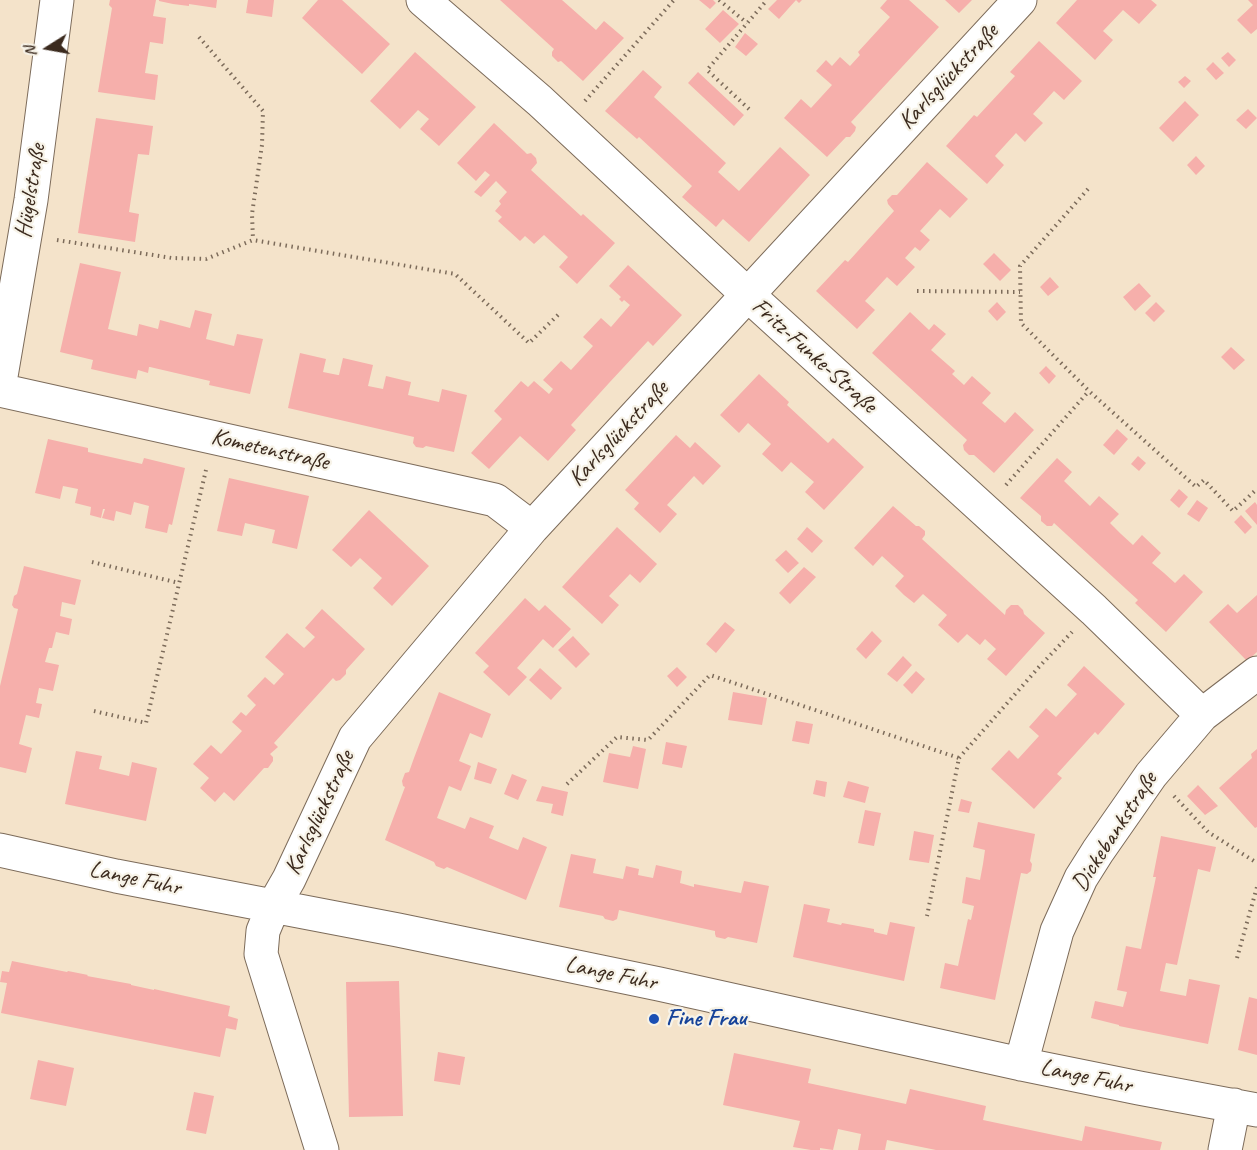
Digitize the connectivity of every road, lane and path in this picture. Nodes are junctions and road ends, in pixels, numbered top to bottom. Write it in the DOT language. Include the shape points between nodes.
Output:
graph roads {
  1 [pos="57,0"];
  2 [pos="423,0"];
  3 [pos="674,0"];
  4 [pos="719,0"];
  5 [pos="768,0"];
  6 [pos="1020,0"];
  7 [pos="747,23"];
  8 [pos="199,36"];
  9 [pos="749,110"];
  10 [pos="565,124"];
  11 [pos="1088,189"];
  12 [pos="25,234"];
  13 [pos="253,240"];
  14 [pos="917,291"];
  15 [pos="1020,292"];
  16 [pos="747,295"];
  17 [pos="561,312"];
  18 [pos="0,382"];
  19 [pos="0,390"];
  20 [pos="1089,391"];
  21 [pos="213,437"];
  22 [pos="1257,489"];
  23 [pos="984,510"];
  24 [pos="532,528"];
  25 [pos="92,562"];
  26 [pos="179,583"];
  27 [pos="1094,610"];
  28 [pos="1257,673"];
  29 [pos="94,711"];
  30 [pos="1202,715"];
  31 [pos="959,758"];
  32 [pos="1151,776"];
  33 [pos="567,784"];
  34 [pos="0,850"];
  35 [pos="1257,863"];
  36 [pos="1257,887"];
  37 [pos="273,907"];
  38 [pos="927,916"];
  39 [pos="1237,958"];
  40 [pos="1021,1064"];
  41 [pos="1246,1107"];
  42 [pos="322,1150"];
  43 [pos="1225,1150"];
  1 -- 12 [label="street, Hügelstraße"];
  2 -- 10 [label="street, Fritz-Funke-Straße"];
  3 -- 10 [label="path"];
  4 -- 7 [label="path"];
  5 -- 7 [label="path"];
  6 -- 16 [label="street, Karlsglückstraße"];
  7 -- 9 [label="path" via="707,70"];
  8 -- 13 [label="path" via="263,111 252,214"];
  10 -- 16 [label="street, Fritz-Funke-Straße"];
  11 -- 15 [label="path" via="1020,266"];
  12 -- 13 [label="path" via="172,258 207,259"];
  12 -- 18 [label="street, Hügelstraße"];
  13 -- 17 [label="path" via="455,274 529,343"];
  14 -- 15 [label="path"];
  15 -- 20 [label="path" via="1021,323"];
  16 -- 23 [label="street, Fritz-Funke-Straße"];
  16 -- 24 [label="street, Karlsglückstraße"];
  19 -- 21 [label="street, Kometenstraße"];
  20 -- 22 [label="path" via="1196,487 1204,480 1233,511"];
  20 -- 23 [label="path"];
  21 -- 24 [label="street, Kometenstraße" via="495,500"];
  21 -- 26 [label="path"];
  23 -- 27 [label="street, Fritz-Funke-Straße"];
  24 -- 37 [label="street, Karlsglückstraße" via="355,738"];
  25 -- 26 [label="path"];
  26 -- 29 [label="path" via="146,723"];
  27 -- 30 [label="street, Fritz-Funke-Straße"];
  27 -- 31 [label="path"];
  28 -- 30 [label="street, Dickebankstraße"];
  30 -- 32 [label="street, Dickebankstraße"];
  31 -- 33 [label="path" via="710,675 648,740 617,737"];
  31 -- 38 [label="path"];
  32 -- 35 [label="path" via="1208,832"];
  32 -- 40 [label="street, Dickebankstraße" via="1098,851 1069,904 1057,931"];
  34 -- 37 [label="street, Lange Fuhr"];
  36 -- 39 [label="path"];
  37 -- 40 [label="street, Lange Fuhr" via="647,982"];
  37 -- 42 [label="street" via="263,931 261,954"];
  40 -- 41 [label="street, Lange Fuhr"];
  41 -- 43 [label="street"];
}
